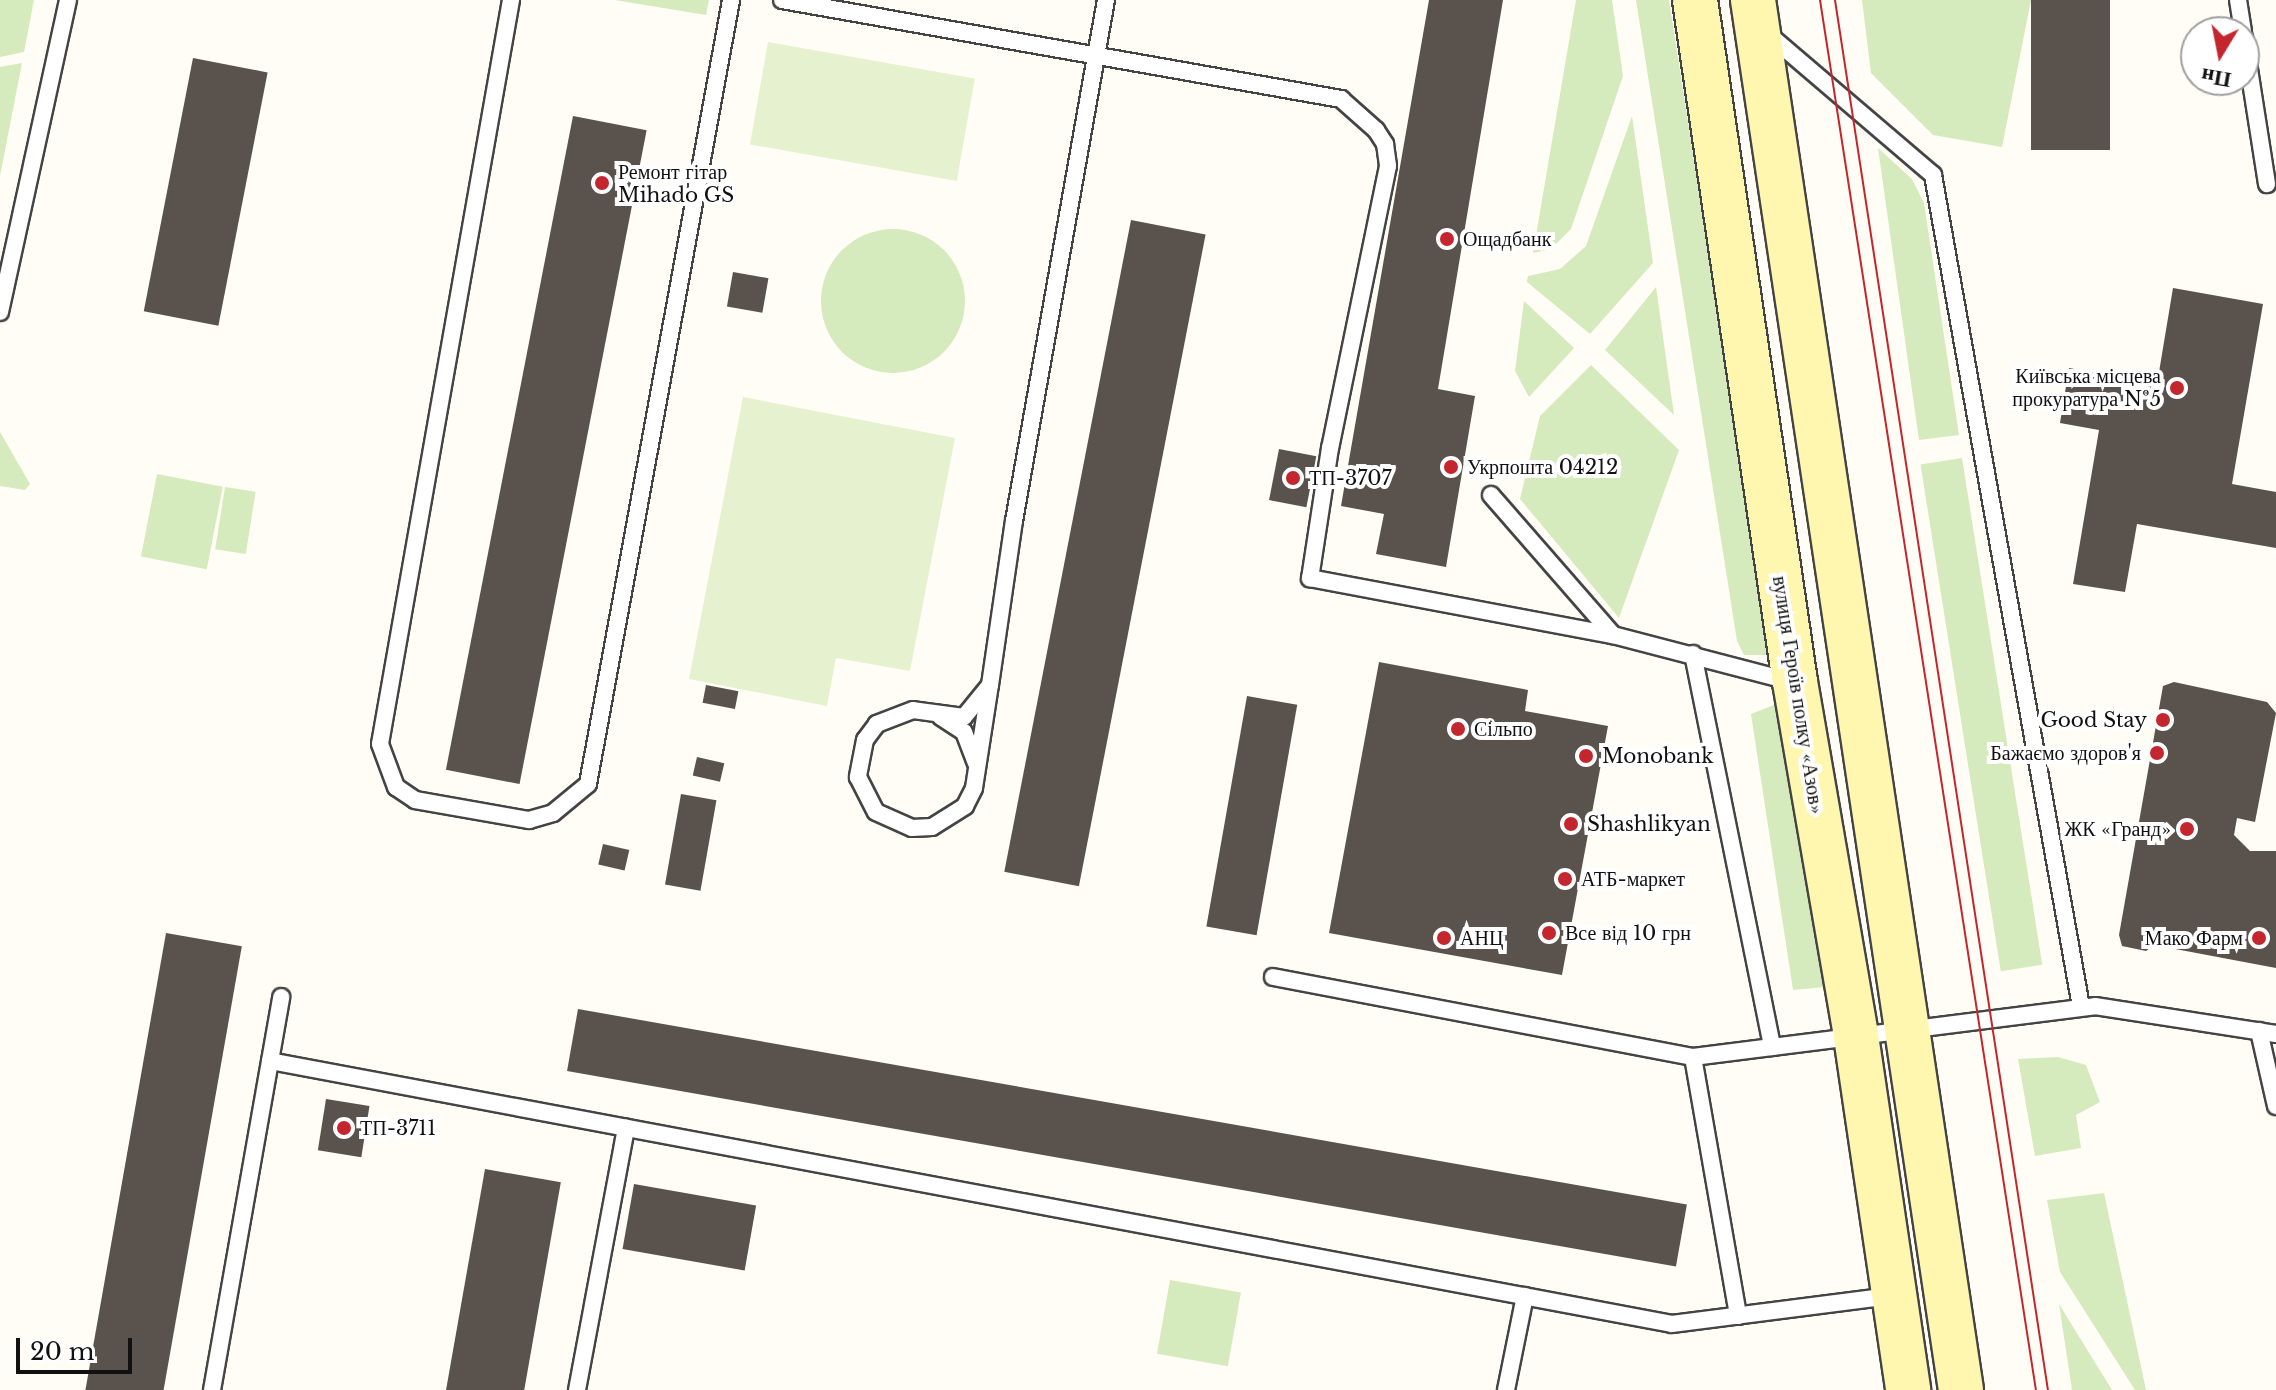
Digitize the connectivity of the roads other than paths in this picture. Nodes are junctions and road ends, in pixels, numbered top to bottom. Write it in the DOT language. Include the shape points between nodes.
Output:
graph roads {
  1 [pos="68,0"];
  2 [pos="511,0"];
  3 [pos="731,0"];
  4 [pos="782,0"];
  5 [pos="1106,0"];
  6 [pos="1695,0"];
  7 [pos="1754,12"];
  8 [pos="1097,56"];
  9 [pos="2253,96"];
  10 [pos="2267,184"];
  11 [pos="0,312"];
  12 [pos="1491,495"];
  13 [pos="1613,635"];
  14 [pos="1693,654"];
  15 [pos="1795,682"];
  16 [pos="990,685"];
  17 [pos="932,711"];
  18 [pos="977,769"];
  19 [pos="1273,977"];
  20 [pos="281,997"];
  21 [pos="2081,1007"];
  22 [pos="1909,1029"];
  23 [pos="2268,1032"];
  24 [pos="1856,1036"];
  25 [pos="1772,1047"];
  26 [pos="1693,1057"];
  27 [pos="270,1061"];
  28 [pos="2276,1106"];
  29 [pos="626,1128"];
  30 [pos="1894,1295"];
  31 [pos="1525,1296"];
  32 [pos="1738,1316"];
  33 [pos="212,1390"];
  34 [pos="577,1390"];
  35 [pos="1506,1390"];
  36 [pos="1908,1390"];
  37 [pos="1961,1390"];
  1 -- 11 [label="lane"];
  2 -- 3 [label="lane" via="380,744 396,787 415,800 529,820 553,813 588,784"];
  4 -- 8 [label="lane"];
  5 -- 8 [label="lane"];
  6 -- 15 [label="main road, вулиця Героїв полку «Азов»"];
  7 -- 21 [label="lane" via="1933,175"];
  7 -- 22 [label="main road"];
  8 -- 13 [label="lane" via="1341,99 1385,144 1388,166 1330,448 1310,578"];
  8 -- 16 [label="lane"];
  9 -- 10 [label="lane"];
  12 -- 13 [label="lane"];
  13 -- 14 [label="lane"];
  14 -- 15 [label="lane"];
  14 -- 25 [label="lane"];
  15 -- 24 [label="main road, вулиця Героїв полку «Азов»"];
  16 -- 17 [label="lane" via="964,717"];
  16 -- 18 [label="lane"];
  17 -- 18 [label="lane" via="964,732"];
  17 -- 18 [label="lane" via="894,714 865,740 858,777 876,812 912,828 932,827 965,806"];
  19 -- 26 [label="lane"];
  20 -- 27 [label="lane"];
  21 -- 22 [label="lane"];
  21 -- 23 [label="lane"];
  22 -- 24 [label="lane"];
  22 -- 37 [label="main road"];
  23 -- 28 [label="lane"];
  24 -- 25 [label="lane"];
  24 -- 30 [label="main road, вулиця Героїв полку «Азов»"];
  25 -- 26 [label="lane"];
  26 -- 32 [label="lane"];
  27 -- 29 [label="lane"];
  27 -- 33 [label="lane"];
  29 -- 31 [label="lane"];
  29 -- 34 [label="lane"];
  30 -- 32 [label="lane"];
  30 -- 36 [label="main road, вулиця Героїв полку «Азов»"];
  31 -- 32 [label="lane" via="1672,1324"];
  31 -- 35 [label="lane"];
}
